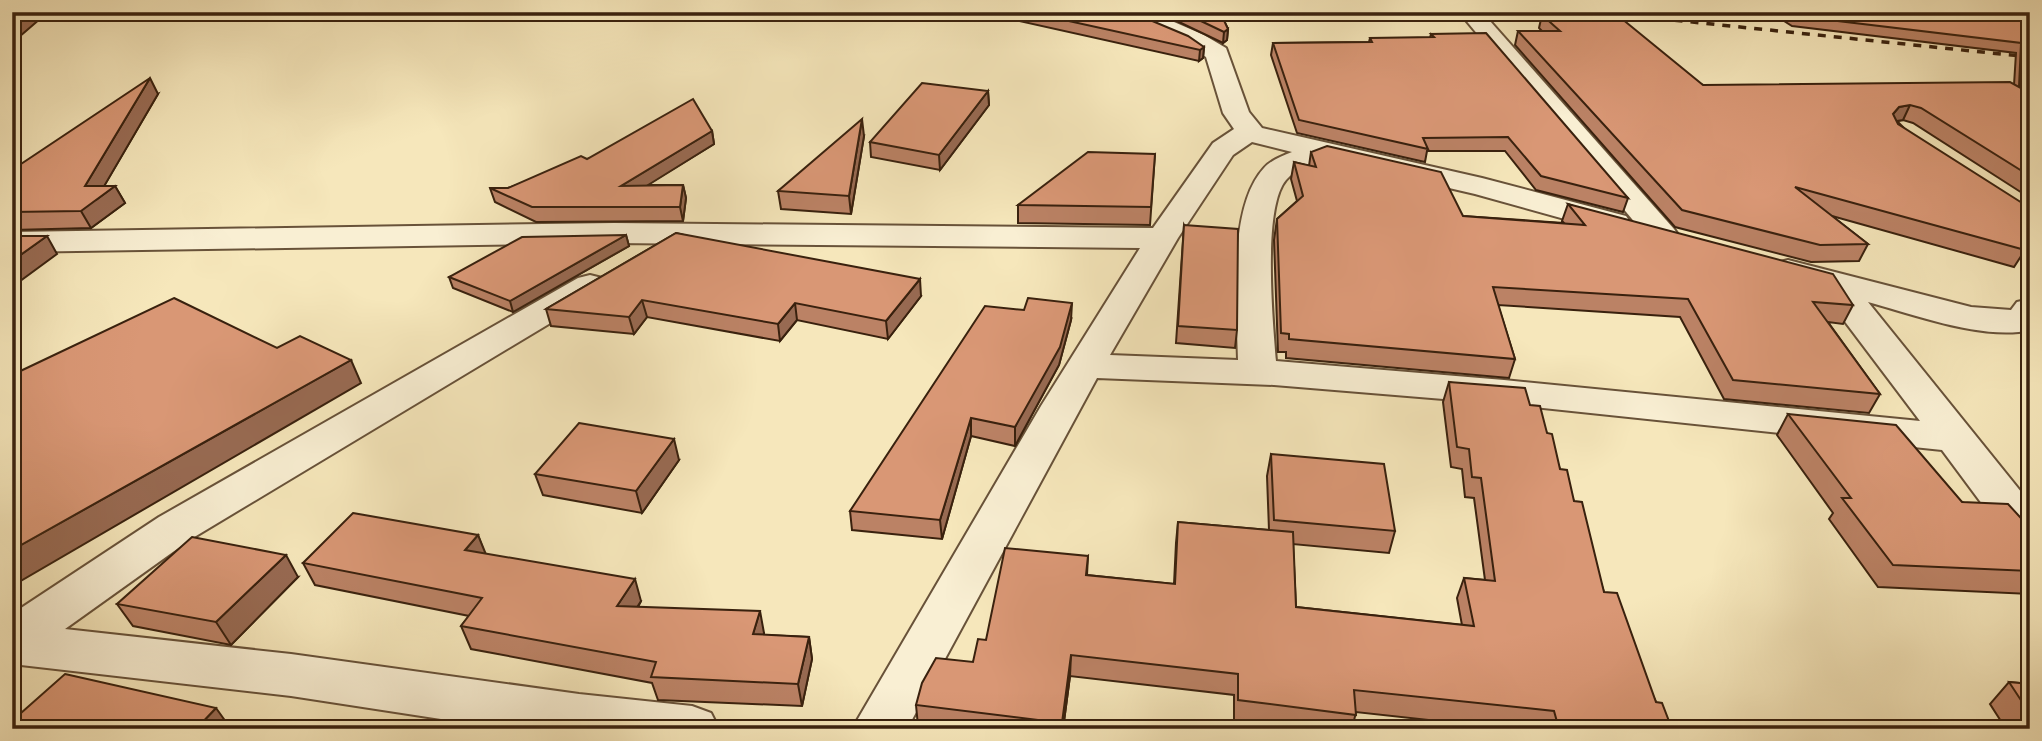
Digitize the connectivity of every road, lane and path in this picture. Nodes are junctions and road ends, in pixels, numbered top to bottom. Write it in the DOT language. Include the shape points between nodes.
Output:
graph roads {
  1 [pos="1130,12"];
  2 [pos="1470,13"];
  3 [pos="1252,134"];
  4 [pos="1320,151"];
  5 [pos="680,233"];
  6 [pos="1162,238"];
  7 [pos="12,242"];
  8 [pos="1764,263"];
  9 [pos="1839,283"];
  10 [pos="2030,310"];
  11 [pos="1085,366"];
  12 [pos="1257,373"];
  13 [pos="1954,438"];
  14 [pos="2030,535"];
  15 [pos="12,642"];
  16 [pos="692,729"];
  17 [pos="879,729"];
  1 -- 3 [label="street" via="1217,53 1236,113"];
  2 -- 4 [label="street" via="1676,240 1482,187"];
  3 -- 4 [label="street"];
  3 -- 6 [label="street" via="1223,149"];
  4 -- 12 [label="street" via="1283,168 1265,190 1254,245"];
  5 -- 6 [label="street"];
  5 -- 7 [label="street"];
  5 -- 15 [label="street" via="175,528"];
  6 -- 11 [label="street"];
  8 -- 9 [label="street"];
  9 -- 10 [label="street" via="1970,317 2021,321"];
  9 -- 13 [label="street"];
  11 -- 12 [label="street"];
  11 -- 17 [label="street"];
  12 -- 13 [label="street" via="1504,392"];
  13 -- 14 [label="street"];
  15 -- 16 [label="street"];
}
